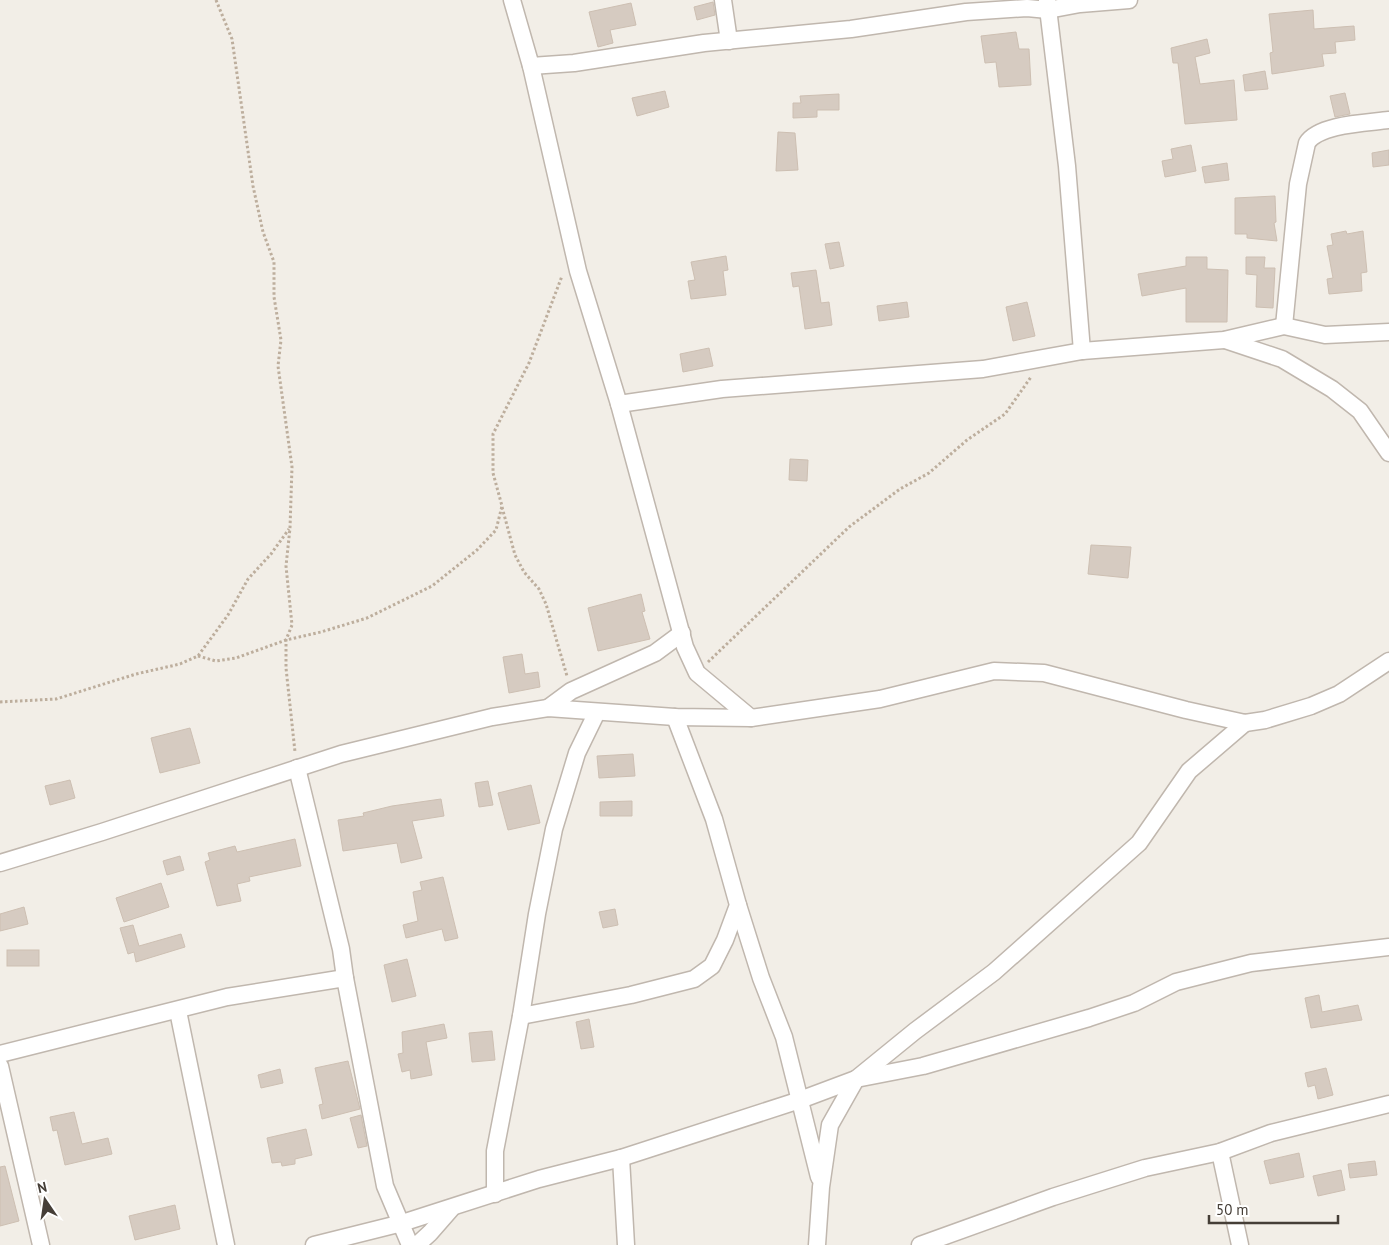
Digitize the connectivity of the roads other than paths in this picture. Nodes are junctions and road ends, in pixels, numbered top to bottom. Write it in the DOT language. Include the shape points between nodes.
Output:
graph roads {
  1 [pos="512,0"];
  2 [pos="724,0"];
  3 [pos="1129,0"];
  4 [pos="1048,5"];
  5 [pos="729,40"];
  6 [pos="530,66"];
  7 [pos="1389,120"];
  8 [pos="1284,326"];
  9 [pos="1389,332"];
  10 [pos="1224,340"];
  11 [pos="1082,351"];
  12 [pos="619,404"];
  13 [pos="1389,453"];
  14 [pos="682,633"];
  15 [pos="1389,661"];
  16 [pos="548,708"];
  17 [pos="597,712"];
  18 [pos="675,717"];
  19 [pos="750,718"];
  20 [pos="1245,723"];
  21 [pos="297,768"];
  22 [pos="0,863"];
  23 [pos="738,905"];
  24 [pos="1389,947"];
  25 [pos="345,978"];
  26 [pos="178,1011"];
  27 [pos="521,1016"];
  28 [pos="0,1054"];
  29 [pos="0,1066"];
  30 [pos="856,1079"];
  31 [pos="3,1092"];
  32 [pos="800,1100"];
  33 [pos="1389,1104"];
  34 [pos="1220,1152"];
  35 [pos="621,1158"];
  36 [pos="821,1187"];
  37 [pos="495,1194"];
  38 [pos="451,1209"];
  39 [pos="402,1223"];
  40 [pos="41,1245"];
  41 [pos="226,1245"];
  42 [pos="314,1245"];
  43 [pos="410,1245"];
  44 [pos="417,1245"];
  45 [pos="626,1245"];
  46 [pos="817,1245"];
  47 [pos="920,1245"];
  48 [pos="1240,1245"];
  1 -- 6 [label="street"];
  2 -- 5 [label="street"];
  3 -- 4 [label="street"];
  4 -- 5 [label="street"];
  4 -- 11 [label="street" via="1067,166"];
  5 -- 6 [label="street" via="574,63"];
  6 -- 12 [label="street" via="578,271"];
  7 -- 8 [label="street" via="1324,130 1310,137 1298,184"];
  8 -- 9 [label="street" via="1326,335"];
  8 -- 10 [label="street"];
  10 -- 11 [label="street"];
  10 -- 13 [label="street" via="1282,359 1332,388 1360,411"];
  11 -- 12 [label="street" via="983,369 722,389"];
  12 -- 14 [label="street"];
  14 -- 16 [label="street" via="655,653 571,691"];
  14 -- 19 [label="street" via="697,673"];
  15 -- 20 [label="street" via="1339,694 1312,706"];
  16 -- 17 [label="street"];
  16 -- 21 [label="street" via="492,717"];
  17 -- 18 [label="street"];
  17 -- 27 [label="street" via="577,754 554,829"];
  18 -- 19 [label="street"];
  18 -- 23 [label="street" via="714,819"];
  19 -- 20 [label="street" via="880,699 994,671 1044,673"];
  20 -- 30 [label="street" via="1189,771 1139,843 994,972"];
  21 -- 22 [label="street"];
  21 -- 25 [label="street" via="341,949"];
  23 -- 27 [label="street" via="712,966 694,979 632,996"];
  23 -- 32 [label="street" via="784,1037"];
  24 -- 30 [label="street" via="1251,963 1209,973 1176,982 1134,1003 1089,1018 922,1066"];
  25 -- 26 [label="street" via="227,998"];
  25 -- 39 [label="street" via="385,1186"];
  26 -- 28 [label="street"];
  26 -- 41 [label="street"];
  27 -- 37 [label="street" via="495,1151"];
  29 -- 31 [label="street"];
  30 -- 32 [label="street"];
  30 -- 36 [label="street" via="830,1125"];
  31 -- 40 [label="street"];
  32 -- 35 [label="street"];
  32 -- 36 [label="street"];
  33 -- 34 [label="street" via="1271,1134"];
  34 -- 47 [label="street" via="1145,1168"];
  34 -- 48 [label="street"];
  35 -- 37 [label="street"];
  35 -- 45 [label="street"];
  36 -- 46 [label="street"];
  37 -- 38 [label="street"];
  38 -- 39 [label="street"];
  38 -- 44 [label="street"];
  39 -- 42 [label="street"];
  39 -- 43 [label="street"];
}
